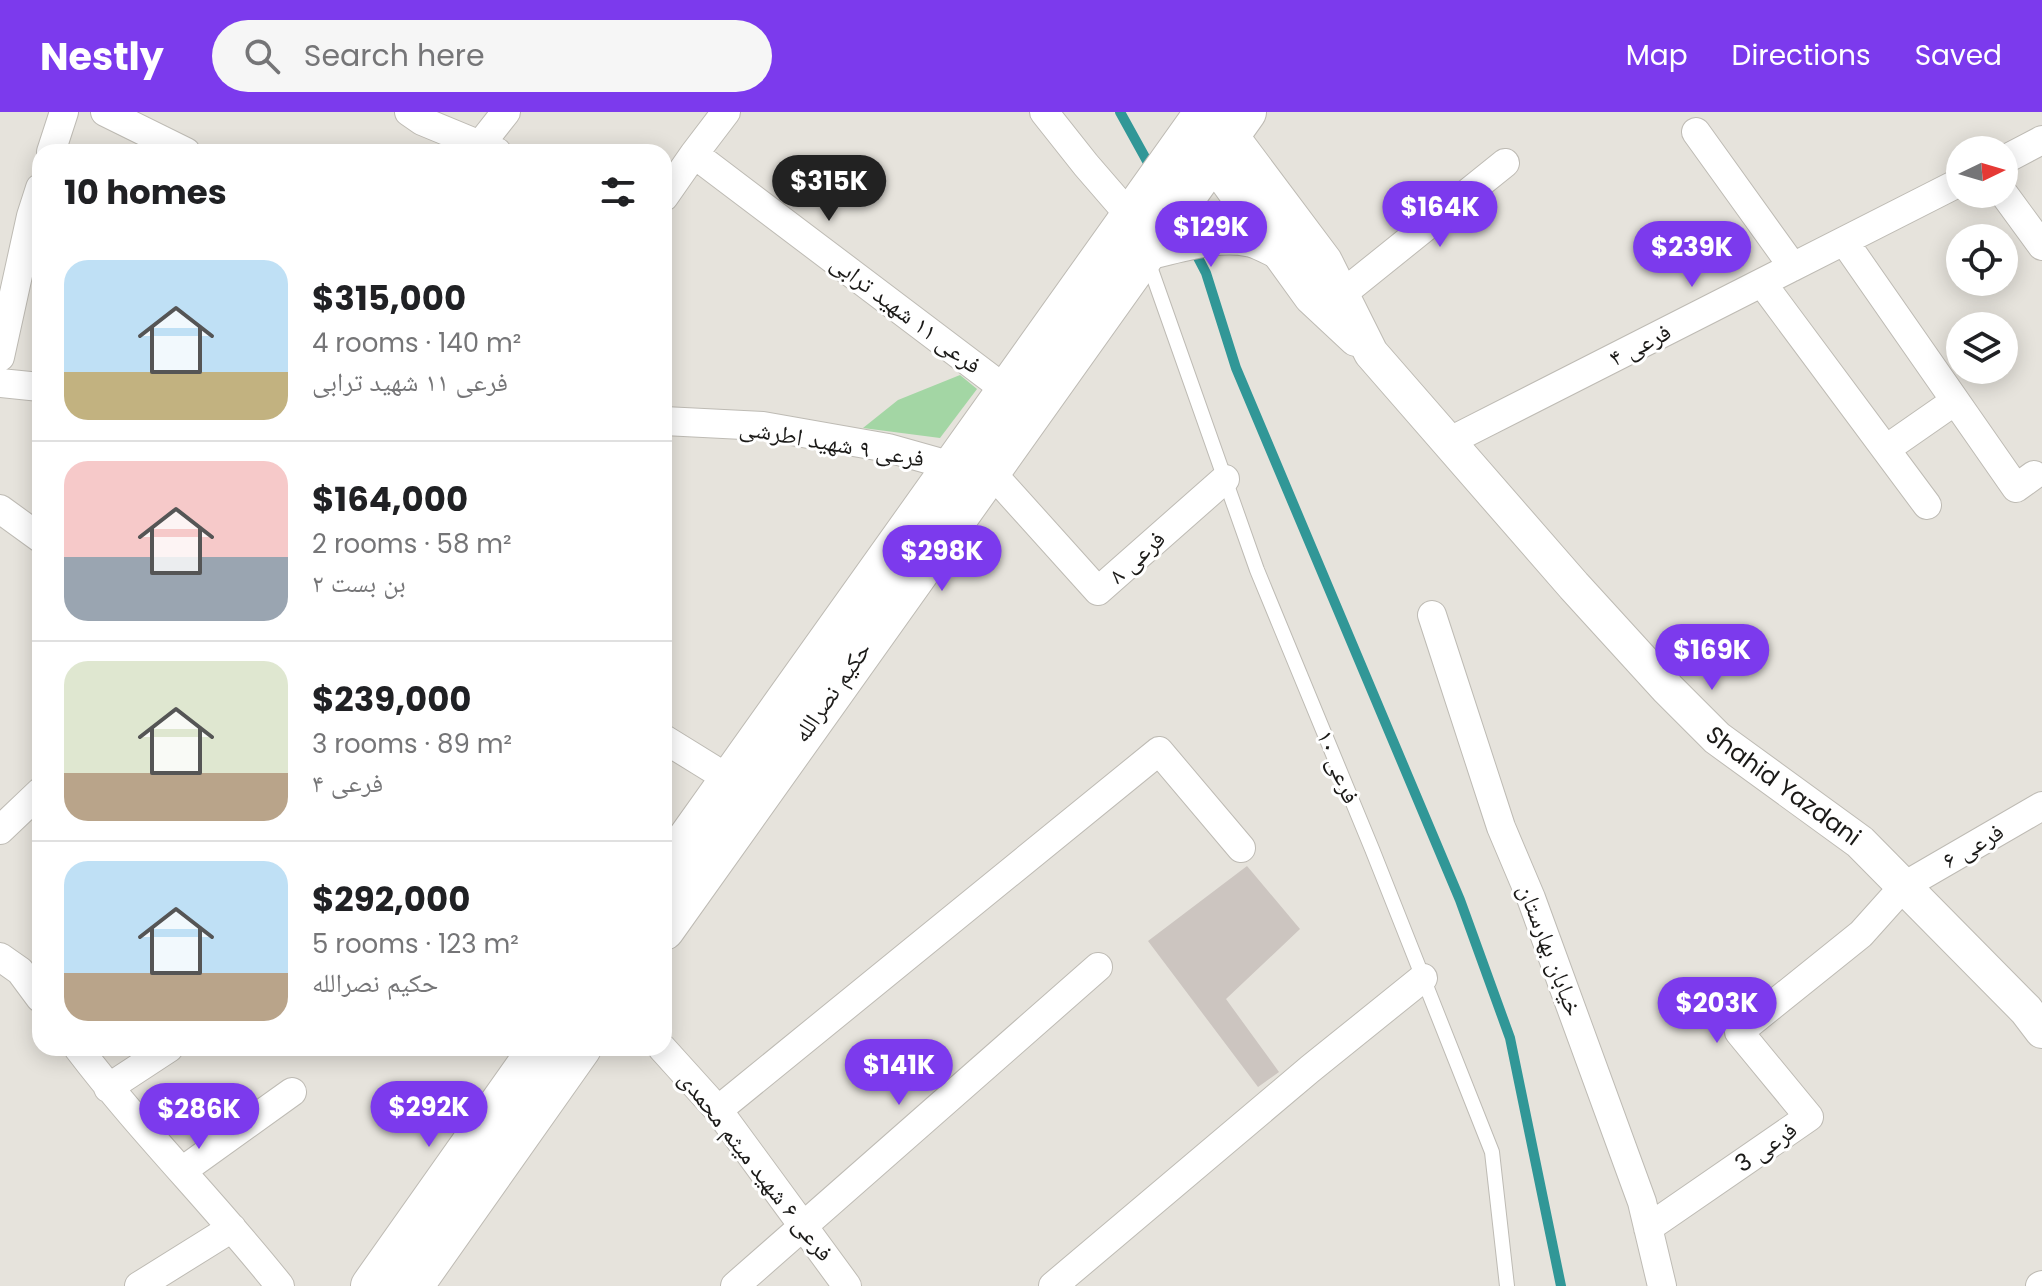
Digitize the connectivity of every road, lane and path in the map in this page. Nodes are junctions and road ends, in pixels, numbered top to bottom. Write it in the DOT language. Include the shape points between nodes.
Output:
graph roads {
  1 [pos="64,112"];
  2 [pos="105,112"];
  3 [pos="409,112"];
  4 [pos="506,112"];
  5 [pos="726,112"];
  6 [pos="1044,112"];
  7 [pos="1696,132"];
  8 [pos="2042,140"];
  9 [pos="54,144"];
  10 [pos="170,144"];
  11 [pos="479,144"];
  12 [pos="491,144"];
  13 [pos="2018,153"];
  14 [pos="694,154"];
  15 [pos="1192,154"];
  16 [pos="1505,163"];
  17 [pos="672,186"];
  18 [pos="1946,189"];
  19 [pos="2014,208"];
  20 [pos="32,213"];
  21 [pos="1844,241"];
  22 [pos="2042,246"];
  23 [pos="1146,253"];
  24 [pos="1281,253"];
  25 [pos="1793,267"];
  26 [pos="1762,283"];
  27 [pos="1342,294"];
  28 [pos="1371,353"];
  29 [pos="0,357"];
  30 [pos="0,383"];
  31 [pos="32,386"];
  32 [pos="1006,390"];
  33 [pos="1955,401"];
  34 [pos="672,421"];
  35 [pos="1448,442"];
  36 [pos="1886,449"];
  37 [pos="971,469"];
  38 [pos="2034,475"];
  39 [pos="1225,479"];
  40 [pos="1927,505"];
  41 [pos="0,509"];
  42 [pos="32,532"];
  43 [pos="1432,615"];
  44 [pos="672,744"];
  45 [pos="744,789"];
  46 [pos="32,800"];
  47 [pos="2042,806"];
  48 [pos="0,830"];
  49 [pos="1241,848"];
  50 [pos="672,864"];
  51 [pos="1904,886"];
  52 [pos="672,916"];
  53 [pos="0,957"];
  54 [pos="1098,967"];
  55 [pos="1423,978"];
  56 [pos="32,987"];
  57 [pos="2042,1031"];
  58 [pos="84,1056"];
  59 [pos="157,1056"];
  60 [pos="533,1056"];
  61 [pos="575,1056"];
  62 [pos="669,1056"];
  63 [pos="108,1088"];
  64 [pos="292,1092"];
  65 [pos="718,1110"];
  66 [pos="182,1171"];
  67 [pos="803,1226"];
  68 [pos="232,1228"];
  69 [pos="1648,1228"];
  70 [pos="139,1286"];
  71 [pos="280,1286"];
  72 [pos="371,1286"];
  73 [pos="413,1286"];
  74 [pos="735,1286"];
  75 [pos="847,1286"];
  76 [pos="1053,1286"];
  77 [pos="1507,1286"];
  78 [pos="1662,1286"];
  1 -- 9 [label="street"];
  2 -- 10 [label="street"];
  3 -- 11 [label="street"];
  4 -- 12 [label="street"];
  5 -- 14 [label="street"];
  6 -- 15 [label="street" via="1086,165"];
  7 -- 25 [label="street"];
  8 -- 13 [label="street"];
  14 -- 17 [label="street"];
  14 -- 32 [label="street, فرعی ۱۱ شهید ترابی"];
  15 -- 23 [label="main road, حکیم نصرالله"];
  15 -- 24 [label="street"];
  15 -- 27 [label="street" via="1325,261"];
  15 -- 32 [label="main road, حکیم نصرالله"];
  16 -- 27 [label="street"];
  18 -- 21 [label="street, فرعی ۴"];
  19 -- 22 [label="street"];
  20 -- 29 [label="street"];
  21 -- 25 [label="street, فرعی ۴"];
  21 -- 33 [label="street"];
  23 -- 24 [label="street" via="1231,238 1255,241"];
  23 -- 37 [label="main road, حکیم نصرالله"];
  23 -- 39 [label="lane, فرعی ۱۰"];
  24 -- 28 [label="street" via="1311,297"];
  25 -- 26 [label="street, فرعی ۴"];
  26 -- 35 [label="street, فرعی ۴"];
  26 -- 36 [label="street"];
  27 -- 28 [label="street"];
  28 -- 35 [label="street, Shahid Yazdani"];
  30 -- 31 [label="street"];
  32 -- 37 [label="main road, حکیم نصرالله"];
  33 -- 36 [label="street"];
  33 -- 38 [label="street" via="2016,488"];
  34 -- 37 [label="street, فرعی ۹ شهید اطرشی" via="763,426"];
  35 -- 51 [label="street, Shahid Yazdani" via="1717,738 1860,842"];
  36 -- 40 [label="street"];
  37 -- 39 [label="street, فرعی ۸" via="1098,591"];
  37 -- 45 [label="main road, حکیم نصرالله"];
  39 -- 55 [label="lane, فرعی ۱۰"];
  41 -- 42 [label="street"];
  43 -- 69 [label="street, خیابان بهارستان" via="1501,827 1568,995"];
  44 -- 45 [label="street"];
  45 -- 50 [label="main road, حکیم نصرالله"];
  45 -- 52 [label="main road, حکیم نصرالله"];
  46 -- 48 [label="street"];
  47 -- 51 [label="street, فرعی ۶"];
  49 -- 65 [label="street" via="1159,751"];
  51 -- 57 [label="street, Shahid Yazdani"];
  51 -- 69 [label="street, فرعی 3" via="1861,934 1739,1032 1809,1117"];
  53 -- 56 [label="street"];
  54 -- 67 [label="street"];
  55 -- 76 [label="street"];
  55 -- 77 [label="lane, فرعی ۱۰" via="1492,1152"];
  58 -- 63 [label="street"];
  59 -- 63 [label="street"];
  60 -- 72 [label="main road"];
  61 -- 73 [label="main road"];
  62 -- 65 [label="street, فرعی ۶ شهید میثم محمدی"];
  63 -- 66 [label="street"];
  64 -- 66 [label="street"];
  65 -- 67 [label="street, فرعی ۶ شهید میثم محمدی"];
  66 -- 68 [label="street"];
  67 -- 74 [label="street"];
  67 -- 75 [label="street, فرعی ۶ شهید میثم محمدی"];
  68 -- 70 [label="street"];
  68 -- 71 [label="street"];
  69 -- 78 [label="street, خیابان بهارستان"];
}
